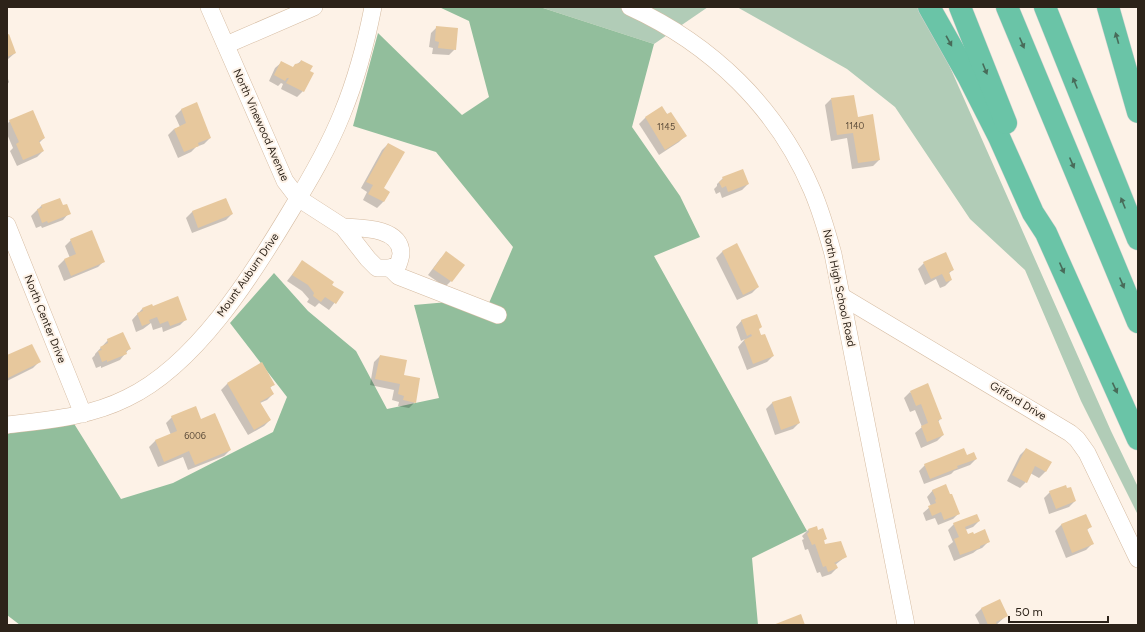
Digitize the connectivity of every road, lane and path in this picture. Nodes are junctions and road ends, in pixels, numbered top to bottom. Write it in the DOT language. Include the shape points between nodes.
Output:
graph roads {
  1 [pos="209,7"];
  2 [pos="314,7"];
  3 [pos="373,7"];
  4 [pos="630,7"];
  5 [pos="929,7"];
  6 [pos="960,7"];
  7 [pos="1007,7"];
  8 [pos="1045,7"];
  9 [pos="1108,7"];
  10 [pos="226,45"];
  11 [pos="1138,112"];
  12 [pos="298,198"];
  13 [pos="7,225"];
  14 [pos="343,227"];
  15 [pos="1046,233"];
  16 [pos="1138,240"];
  17 [pos="390,268"];
  18 [pos="841,296"];
  19 [pos="498,315"];
  20 [pos="1138,322"];
  21 [pos="83,414"];
  22 [pos="7,425"];
  23 [pos="1138,439"];
  24 [pos="1138,559"];
  25 [pos="906,625"];
  1 -- 10 [label="street, North Vinewood Avenue"];
  2 -- 10 [label="street"];
  3 -- 12 [label="street, Mount Auburn Drive" via="358,68 342,115 327,148"];
  4 -- 18 [label="street, North High School Road" via="672,28 708,54 750,93 773,122 797,158 813,192 826,226"];
  5 -- 15 [label="highway, one-way" via="972,83 1033,213"];
  6 -- 15 [label="highway, one-way" via="1041,209"];
  7 -- 20 [label="highway, one-way"];
  16 -- 8 [label="highway, one-way"];
  11 -- 9 [label="highway, one-way"];
  10 -- 12 [label="street, North Vinewood Avenue" via="285,181"];
  12 -- 14 [label="street, North Vinewood Avenue"];
  12 -- 21 [label="street, Mount Auburn Drive" via="253,271 215,322 183,358 159,379 132,396"];
  13 -- 21 [label="street, North Center Drive"];
  14 -- 17 [label="street, North Vinewood Avenue" via="377,268"];
  14 -- 17 [label="street, North Vinewood Avenue" via="380,230 389,234 398,244 401,253 398,265"];
  15 -- 23 [label="highway, one-way"];
  17 -- 19 [label="street" via="398,276"];
  18 -- 24 [label="street, Gifford Drive" via="1077,439 1087,453"];
  18 -- 25 [label="street, North High School Road"];
  21 -- 22 [label="street, Mount Auburn Drive"];
}
